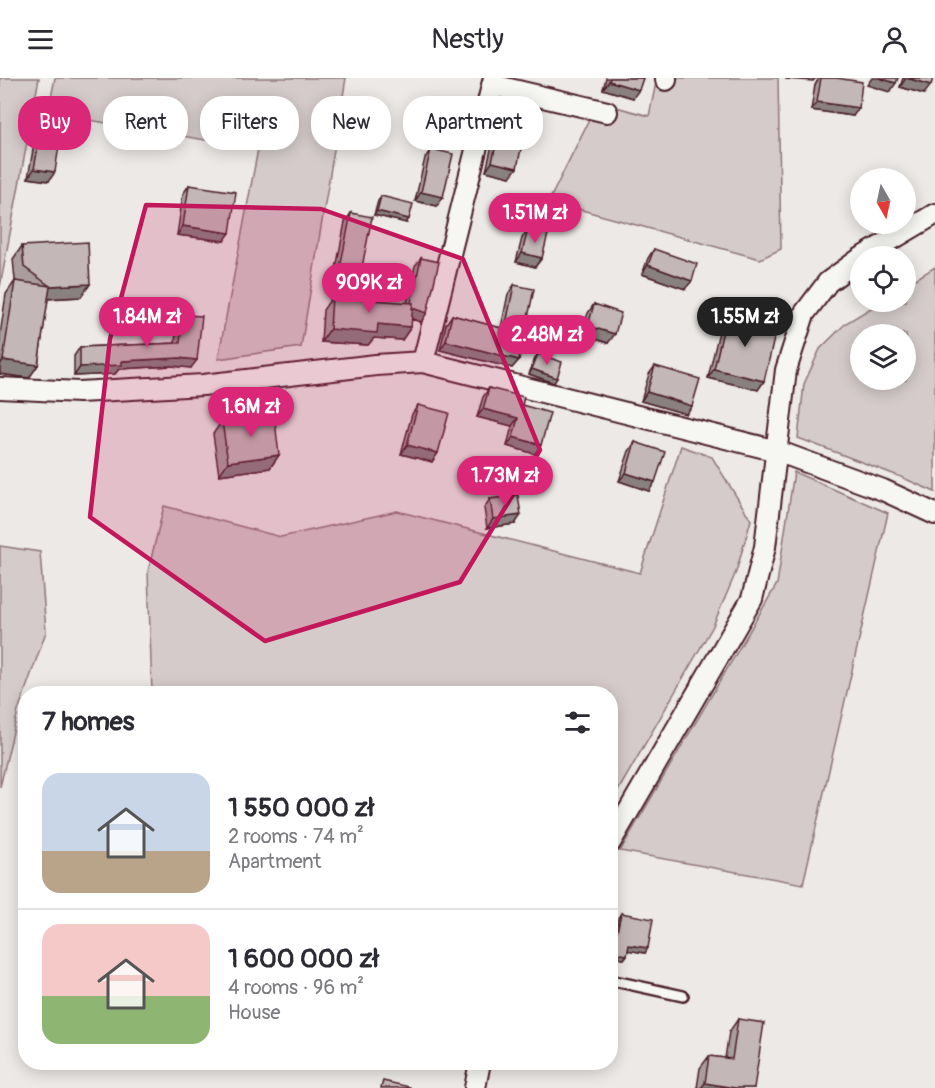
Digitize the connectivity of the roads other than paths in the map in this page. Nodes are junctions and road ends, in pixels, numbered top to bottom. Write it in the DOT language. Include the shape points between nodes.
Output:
graph roads {
  1 [pos="493,81"];
  2 [pos="607,112"];
  3 [pos="935,214"];
  4 [pos="881,246"];
  5 [pos="850,266"];
  6 [pos="423,362"];
  7 [pos="0,388"];
  8 [pos="777,451"];
  9 [pos="935,514"];
  10 [pos="618,829"];
  11 [pos="618,982"];
  12 [pos="683,996"];
  13 [pos="478,1070"];
  14 [pos="475,1088"];
  1 -- 2 [label="street"];
  1 -- 6 [label="street"];
  3 -- 4 [label="street"];
  5 -- 8 [label="street" via="828,282 804,314 786,370"];
  6 -- 7 [label="street" via="203,385 79,392"];
  6 -- 8 [label="street"];
  8 -- 9 [label="street" via="883,490"];
  8 -- 10 [label="street" via="765,547 752,599"];
  11 -- 12 [label="lane"];
  13 -- 14 [label="street"];
}
